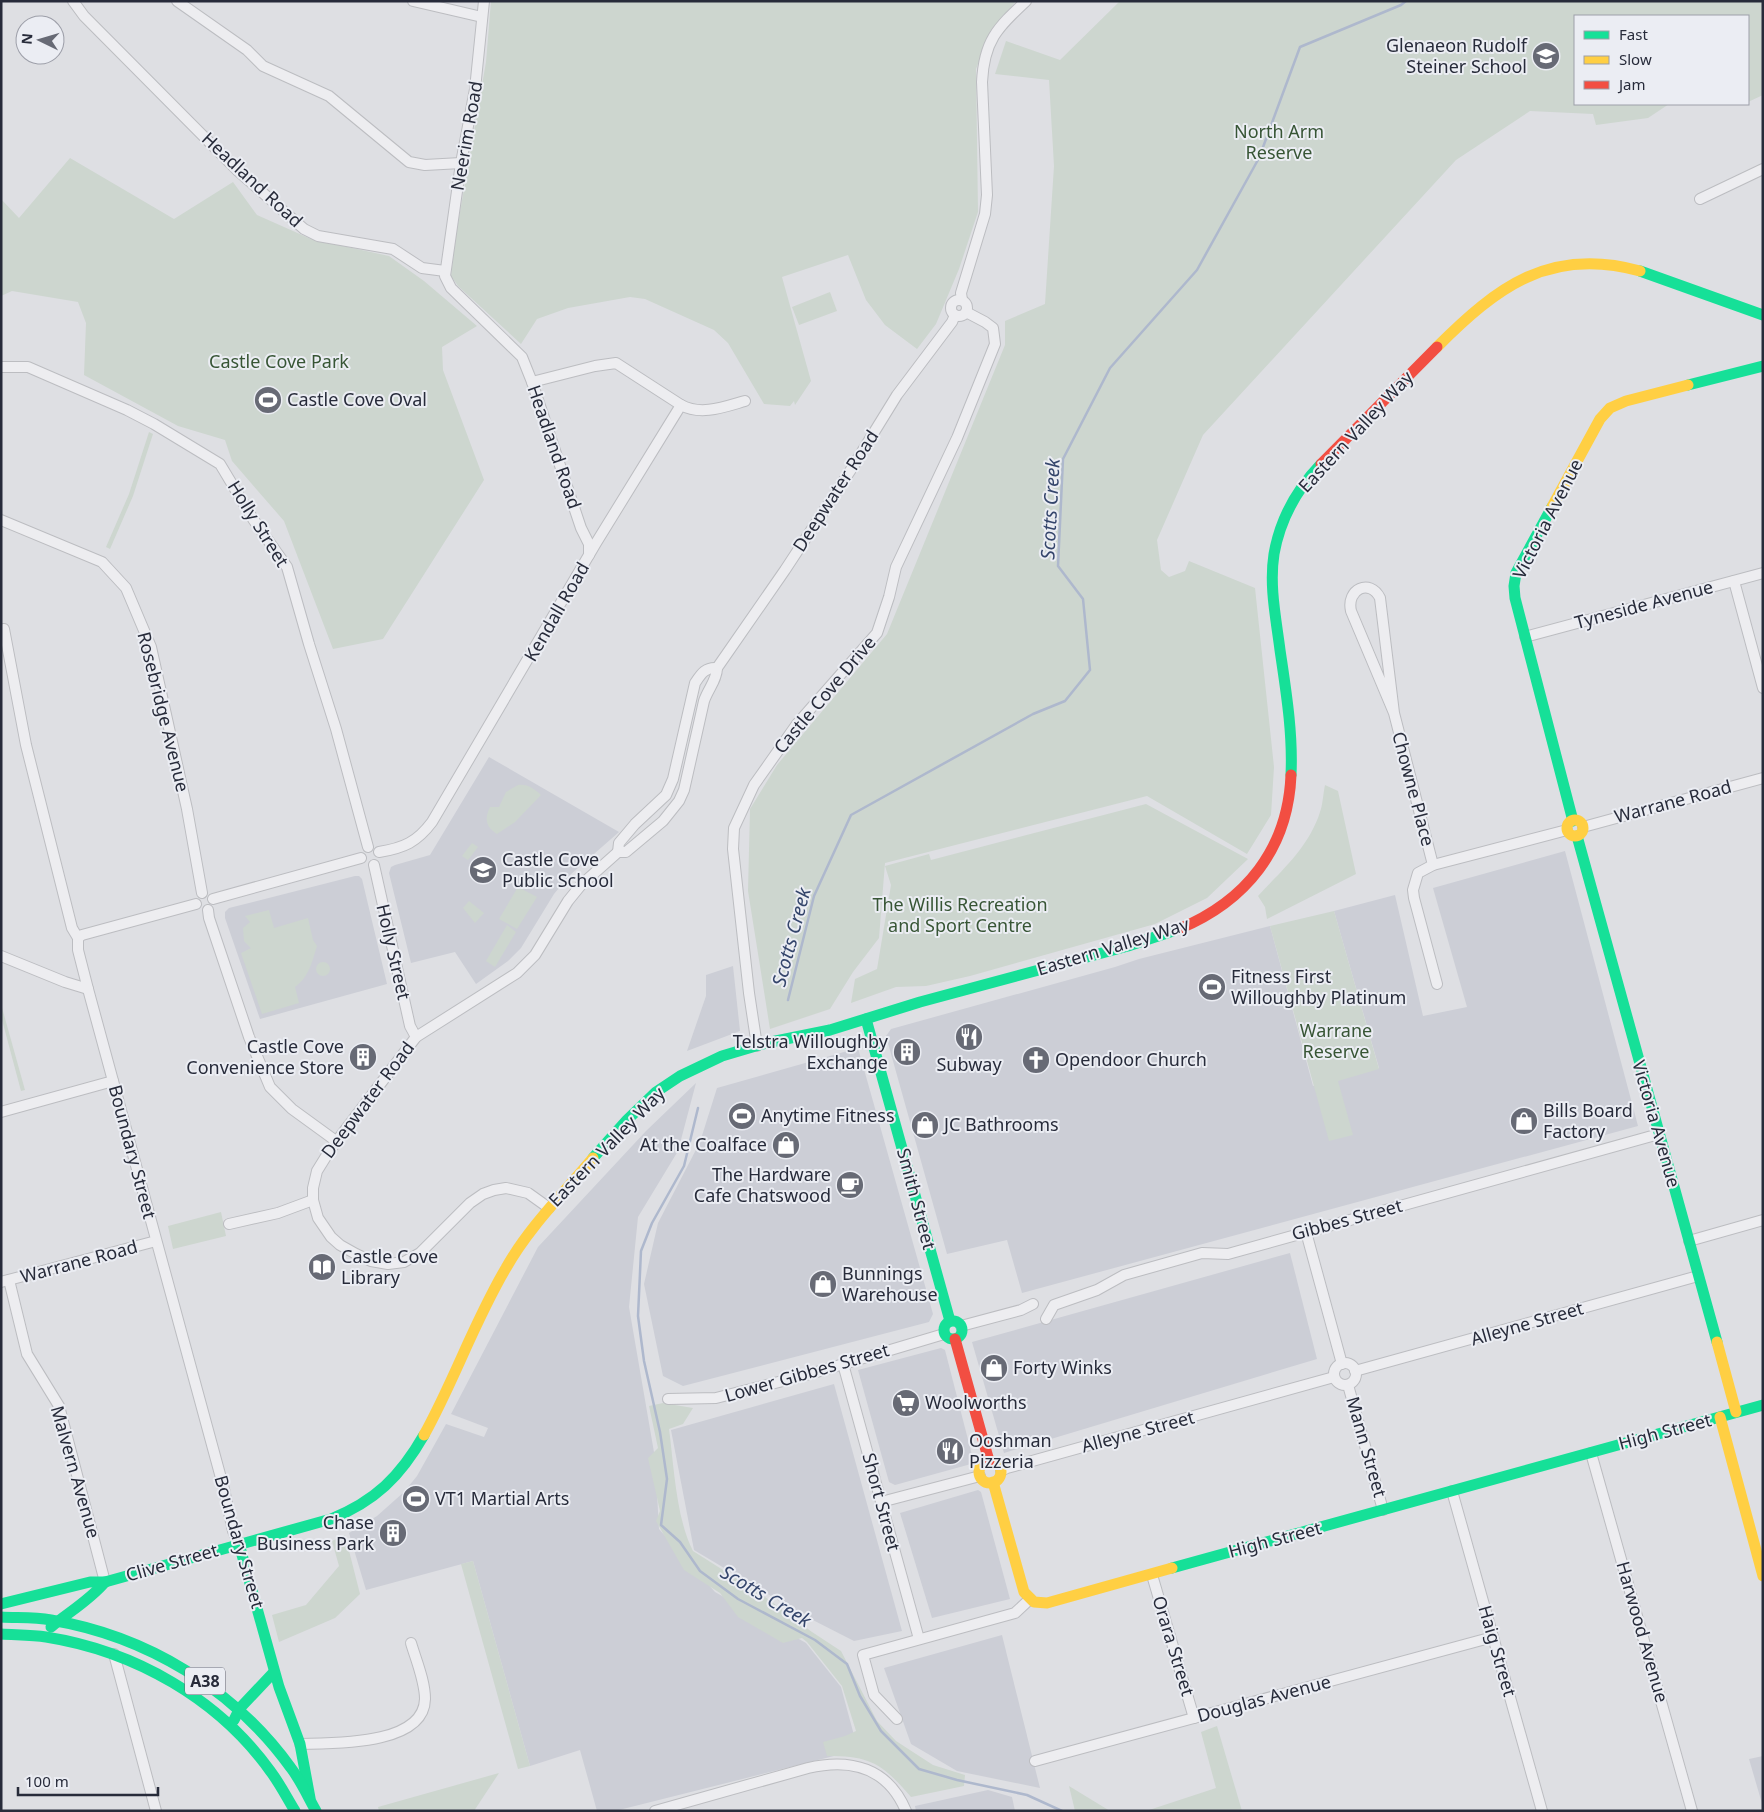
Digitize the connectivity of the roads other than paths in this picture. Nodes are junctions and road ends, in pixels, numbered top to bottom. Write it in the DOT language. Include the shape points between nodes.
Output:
graph roads {
  1 [pos="73,1"];
  2 [pos="177,1"];
  3 [pos="413,1"];
  4 [pos="484,1"];
  5 [pos="1026,1"];
  6 [pos="482,17"];
  7 [pos="462,163"];
  8 [pos="1763,169"];
  9 [pos="1700,199"];
  10 [pos="445,271"];
  11 [pos="962,300"];
  12 [pos="966,312"];
  13 [pos="955,315"];
  14 [pos="1763,315"];
  15 [pos="1763,366"];
  16 [pos="1,367"];
  17 [pos="532,382"];
  18 [pos="745,401"];
  19 [pos="681,405"];
  20 [pos="1,520"];
  21 [pos="588,559"];
  22 [pos="1763,573"];
  23 [pos="1734,581"];
  24 [pos="4,629"];
  25 [pos="1525,637"];
  26 [pos="717,668"];
  27 [pos="1763,688"];
  28 [pos="1394,713"];
  29 [pos="1763,778"];
  30 [pos="1575,828"];
  31 [pos="368,847"];
  32 [pos="379,852"];
  33 [pos="618,852"];
  34 [pos="361,858"];
  35 [pos="374,865"];
  36 [pos="1433,865"];
  37 [pos="202,893"];
  38 [pos="214,900"];
  39 [pos="196,904"];
  40 [pos="208,910"];
  41 [pos="78,938"];
  42 [pos="1,956"];
  43 [pos="1437,984"];
  44 [pos="88,989"];
  45 [pos="866,1019"];
  46 [pos="416,1037"];
  47 [pos="757,1046"];
  48 [pos="113,1081"];
  49 [pos="1,1112"];
  50 [pos="1659,1134"];
  51 [pos="336,1141"];
  52 [pos="313,1200"];
  53 [pos="549,1208"];
  54 [pos="1763,1220"];
  55 [pos="229,1224"];
  56 [pos="1306,1232"];
  57 [pos="156,1241"];
  58 [pos="1689,1241"];
  59 [pos="1698,1276"];
  60 [pos="5,1282"];
  61 [pos="1032,1304"];
  62 [pos="1046,1319"];
  63 [pos="950,1321"];
  64 [pos="961,1326"];
  65 [pos="944,1334"];
  66 [pos="955,1339"];
  67 [pos="843,1364"];
  68 [pos="1342,1364"];
  69 [pos="1355,1372"];
  70 [pos="1334,1377"];
  71 [pos="1348,1385"];
  72 [pos="668,1399"];
  73 [pos="1763,1405"];
  74 [pos="1736,1412"];
  75 [pos="1720,1417"];
  76 [pos="1592,1453"];
  77 [pos="989,1462"];
  78 [pos="1001,1471"];
  79 [pos="980,1476"];
  80 [pos="994,1482"];
  81 [pos="1452,1491"];
  82 [pos="881,1502"];
  83 [pos="1384,1510"];
  84 [pos="239,1544"];
  85 [pos="1152,1575"];
  86 [pos="1763,1576"];
  87 [pos="105,1582"];
  88 [pos="1030,1599"];
  89 [pos="1,1604"];
  90 [pos="1,1617"];
  91 [pos="60,1621"];
  92 [pos="1,1634"];
  93 [pos="37,1635"];
  94 [pos="1493,1637"];
  95 [pos="919,1639"];
  96 [pos="411,1643"];
  97 [pos="114,1654"];
  98 [pos="274,1672"];
  99 [pos="240,1708"];
  100 [pos="1194,1718"];
  101 [pos="897,1719"];
  102 [pos="231,1726"];
  103 [pos="300,1744"];
  104 [pos="1035,1761"];
  105 [pos="310,1798"];
  106 [pos="156,1811"];
  107 [pos="295,1811"];
  108 [pos="316,1811"];
  109 [pos="655,1811"];
  110 [pos="906,1811"];
  111 [pos="1542,1811"];
  112 [pos="1692,1811"];
  1 -- 10 [label="street, Headland Road" via="84,16 238,171 304,229 318,236 393,249 422,268"];
  2 -- 7 [label="street" via="247,50 263,66 329,96 409,162 425,165"];
  3 -- 6 [label="street"];
  4 -- 6 [label="street, Neerim Road"];
  5 -- 11 [label="street" via="992,36 983,65 985,214 961,293"];
  6 -- 7 [label="street, Neerim Road" via="475,89"];
  7 -- 10 [label="street, Neerim Road"];
  8 -- 9 [label="street"];
  10 -- 17 [label="street, Headland Road" via="451,288 522,357"];
  11 -- 12 [label="street" via="967,305"];
  11 -- 13 [label="street" via="952,304"];
  12 -- 13 [label="street"];
  12 -- 47 [label="street, Castle Cove Drive" via="993,328 995,344 957,438 896,566 877,633 797,724 754,785 734,828 732,849"];
  13 -- 26 [label="street, Deepwater Road" via="897,396"];
  14 -- 45 [label="main road, Eastern Valley Way" via="1643,272 1600,264 1565,265 1542,270 1517,280 1490,297 1314,471 1289,508 1276,547 1272,584 1292,751 1291,792 1281,832 1253,879 1215,911 1163,936"];
  15 -- 25 [label="main road, Victoria Avenue" via="1626,401 1605,413 1516,573 1514,592"];
  16 -- 31 [label="street, Holly Street" via="28,367 127,410 220,464 287,567"];
  17 -- 19 [label="street" via="616,363"];
  17 -- 21 [label="street, Headland Road" via="589,544"];
  18 -- 19 [label="street" via="701,410 690,410"];
  19 -- 21 [label="street, Kendall Road"];
  20 -- 37 [label="street, Rosebridge Avenue" via="102,562 126,588 151,647"];
  21 -- 32 [label="street, Kendall Road" via="423,835 392,850"];
  22 -- 23 [label="street, Tyneside Avenue"];
  23 -- 25 [label="street, Tyneside Avenue"];
  23 -- 27 [label="street"];
  24 -- 41 [label="street, Boundary Street" via="26,745 72,928"];
  25 -- 30 [label="main road, Victoria Avenue"];
  26 -- 33 [label="street, Deepwater Road" via="704,701 679,801 663,821 626,852"];
  26 -- 33 [label="street, Deepwater Road" via="710,667 702,672 695,683 678,761 666,794 619,842"];
  28 -- 28 [label="street, Chowne Place" via="1351,611 1351,596 1362,588 1374,590 1380,598"];
  28 -- 36 [label="street, Chowne Place"];
  29 -- 30 [label="street, Warrane Road"];
  30 -- 36 [label="street, Warrane Road"];
  30 -- 50 [label="main road, Victoria Avenue"];
  31 -- 32 [label="street"];
  31 -- 34 [label="street"];
  32 -- 35 [label="street"];
  33 -- 46 [label="street, Deepwater Road" via="581,885 535,955 517,973"];
  34 -- 35 [label="street" via="364,863"];
  34 -- 38 [label="street"];
  35 -- 46 [label="street, Holly Street" via="410,1026"];
  36 -- 43 [label="street, Warrane Road" via="1418,873 1414,898"];
  37 -- 38 [label="street" via="210,894"];
  37 -- 39 [label="street" via="196,898"];
  38 -- 40 [label="street"];
  39 -- 40 [label="street" via="199,909"];
  39 -- 41 [label="street"];
  40 -- 51 [label="street" via="249,1037 270,1087 292,1109"];
  41 -- 44 [label="street, Boundary Street"];
  42 -- 44 [label="street"];
  44 -- 48 [label="street, Boundary Street"];
  45 -- 47 [label="main road, Eastern Valley Way"];
  45 -- 63 [label="main road, Smith Street"];
  46 -- 51 [label="street, Deepwater Road"];
  47 -- 53 [label="main road, Eastern Valley Way" via="722,1056 667,1084 642,1106"];
  48 -- 49 [label="street"];
  48 -- 57 [label="street, Boundary Street"];
  50 -- 56 [label="street, Gibbes Street"];
  50 -- 58 [label="main road, Victoria Avenue"];
  51 -- 52 [label="street, Deepwater Road" via="317,1171"];
  52 -- 53 [label="street, Deepwater Road" via="323,1228 340,1245 372,1261 388,1264 404,1262 420,1253 464,1208 494,1190 506,1188 528,1193"];
  52 -- 55 [label="street" via="278,1213"];
  53 -- 84 [label="main road, Eastern Valley Way" via="506,1269 428,1426 389,1483 374,1497 344,1514"];
  54 -- 58 [label="street"];
  56 -- 62 [label="street, Gibbes Street" via="1228,1254 1202,1253 1124,1274 1096,1290 1054,1305"];
  56 -- 68 [label="street"];
  57 -- 60 [label="street, Warrane Road"];
  57 -- 84 [label="street, Boundary Street"];
  58 -- 59 [label="main road, Victoria Avenue"];
  59 -- 69 [label="street, Alleyne Street"];
  59 -- 74 [label="main road, Victoria Avenue"];
  60 -- 87 [label="street, Malvern Avenue" via="27,1354 59,1406"];
  61 -- 64 [label="street"];
  63 -- 64 [label="main road"];
  63 -- 65 [label="main road" via="944,1325"];
  64 -- 66 [label="main road" via="960,1335"];
  65 -- 66 [label="main road"];
  65 -- 67 [label="street, Lower Gibbes Street"];
  66 -- 77 [label="main road"];
  67 -- 72 [label="street, Lower Gibbes Street" via="716,1398"];
  67 -- 82 [label="street, Short Street"];
  68 -- 69 [label="street" via="1349,1364"];
  68 -- 70 [label="street" via="1334,1370"];
  69 -- 71 [label="street" via="1353,1381"];
  70 -- 71 [label="street" via="1338,1383"];
  70 -- 78 [label="street, Alleyne Street"];
  71 -- 83 [label="street, Mann Street"];
  73 -- 74 [label="main road, High Street"];
  74 -- 75 [label="main road, High Street"];
  75 -- 76 [label="main road, High Street"];
  75 -- 86 [label="main road"];
  76 -- 81 [label="main road, High Street"];
  76 -- 112 [label="street, Harwood Avenue"];
  77 -- 78 [label="main road" via="998,1465"];
  77 -- 79 [label="main road" via="981,1467"];
  78 -- 80 [label="main road"];
  79 -- 80 [label="main road" via="984,1481"];
  79 -- 82 [label="street"];
  80 -- 88 [label="main road" via="1024,1592"];
  81 -- 83 [label="main road, High Street"];
  81 -- 94 [label="street, Haig Street"];
  82 -- 95 [label="street, Short Street"];
  83 -- 85 [label="main road, High Street"];
  84 -- 87 [label="main road, Clive Street"];
  84 -- 98 [label="main road, Boundary Street"];
  85 -- 88 [label="main road, High Street" via="1047,1603"];
  85 -- 100 [label="street, Orara Street"];
  87 -- 89 [label="main road, Clive Street" via="90,1582"];
  87 -- 91 [label="main road, Clive Street"];
  88 -- 95 [label="street" via="1014,1613"];
  90 -- 91 [label="main road, A38"];
  91 -- 93 [label="main road, Clive Street"];
  91 -- 99 [label="main road, A38" via="108,1634 158,1654 198,1676"];
  92 -- 93 [label="main road, A38"];
  93 -- 97 [label="main road, A38"];
  94 -- 100 [label="street, Douglas Avenue"];
  94 -- 111 [label="street, Haig Street"];
  95 -- 101 [label="street" via="863,1655 874,1695"];
  96 -- 103 [label="street" via="425,1700 420,1717 406,1729 369,1740"];
  97 -- 102 [label="main road, A38" via="172,1682"];
  97 -- 106 [label="street"];
  98 -- 99 [label="main road"];
  98 -- 103 [label="main road, Boundary Street"];
  99 -- 102 [label="main road"];
  99 -- 105 [label="main road, A38" via="273,1744"];
  100 -- 104 [label="street, Douglas Avenue"];
  102 -- 107 [label="main road, A38" via="258,1755"];
  103 -- 105 [label="main road, Boundary Street"];
  105 -- 108 [label="main road, Boundary Street / A38"];
  109 -- 110 [label="street" via="820,1765 843,1764 872,1772 889,1784"];
}
